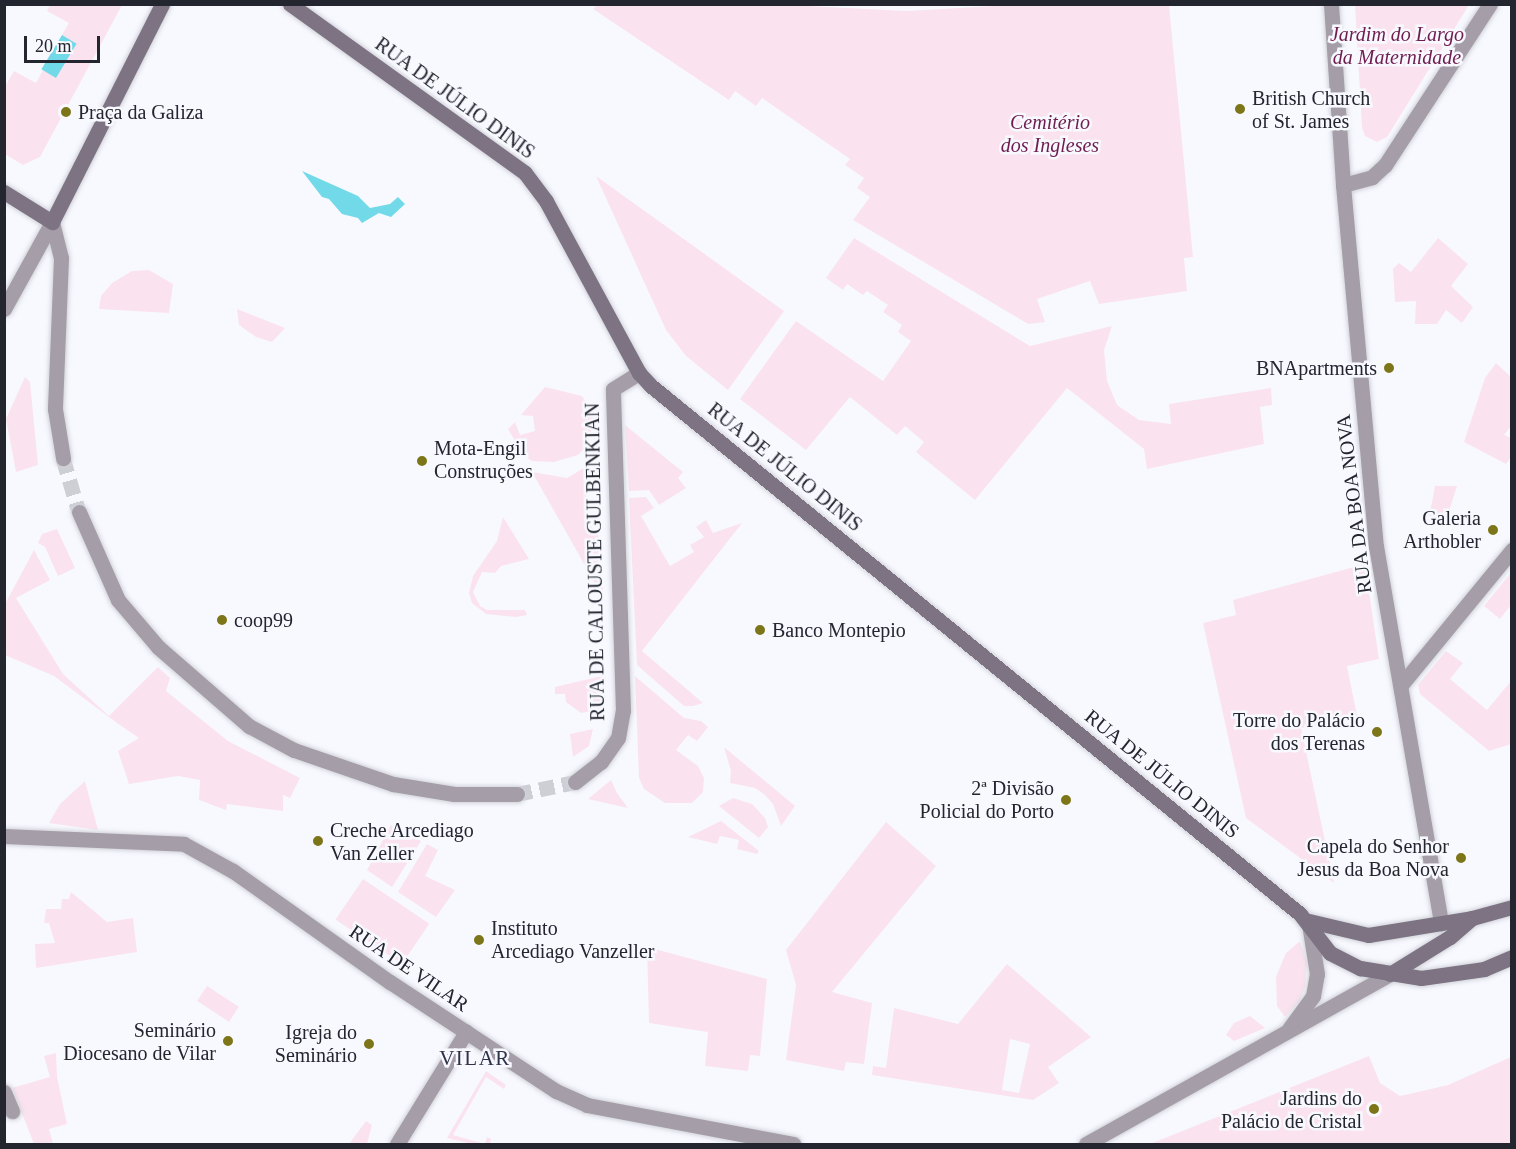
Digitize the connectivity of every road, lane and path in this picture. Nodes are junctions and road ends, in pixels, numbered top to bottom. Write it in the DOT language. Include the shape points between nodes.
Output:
graph roads {
  1 [pos="162,4"];
  2 [pos="290,4"];
  3 [pos="1331,4"];
  4 [pos="1490,4"];
  5 [pos="1343,185"];
  6 [pos="4,192"];
  7 [pos="52,222"];
  8 [pos="4,309"];
  9 [pos="639,373"];
  10 [pos="63,458"];
  11 [pos="79,512"];
  12 [pos="1512,550"];
  13 [pos="1401,686"];
  14 [pos="575,782"];
  15 [pos="517,794"];
  16 [pos="4,836"];
  17 [pos="1512,907"];
  18 [pos="1472,918"];
  19 [pos="1309,921"];
  20 [pos="1441,923"];
  21 [pos="1512,957"];
  22 [pos="1390,974"];
  23 [pos="466,1032"];
  24 [pos="1284,1036"];
  25 [pos="4,1092"];
  26 [pos="12,1111"];
  27 [pos="397,1144"];
  28 [pos="794,1144"];
  29 [pos="1086,1144"];
  1 -- 7 [label="main road"];
  2 -- 9 [label="main road, RUA DE JÚLIO DINIS" via="525,173 546,201"];
  3 -- 5 [label="street, RUA DA BOA NOVA"];
  4 -- 5 [label="street" via="1385,165 1372,177"];
  5 -- 13 [label="street, RUA DA BOA NOVA" via="1376,546"];
  6 -- 7 [label="main road"];
  7 -- 8 [label="street"];
  7 -- 10 [label="street" via="61,258 55,409"];
  9 -- 14 [label="street, RUA DE CALOUSTE GULBENKIAN" via="612,389 623,711 618,738 601,762"];
  9 -- 19 [label="main road, RUA DE JÚLIO DINIS"];
  11 -- 15 [label="street" via="118,600 158,647 249,726 294,750 393,784 454,794"];
  12 -- 13 [label="street"];
  13 -- 20 [label="street, RUA DA BOA NOVA"];
  16 -- 23 [label="street, RUA DE VILAR" via="184,844 233,871"];
  17 -- 18 [label="main road"];
  18 -- 20 [label="main road"];
  18 -- 22 [label="main road" via="1450,937"];
  19 -- 20 [label="main road" via="1368,935"];
  19 -- 22 [label="main road" via="1330,954 1360,968"];
  19 -- 24 [label="street" via="1317,974 1313,996"];
  21 -- 22 [label="main road" via="1452,976"];
  22 -- 24 [label="street"];
  23 -- 27 [label="street"];
  23 -- 28 [label="street, RUA DE VILAR" via="555,1091 587,1105"];
  24 -- 29 [label="street"];
  25 -- 26 [label="street"];
}
